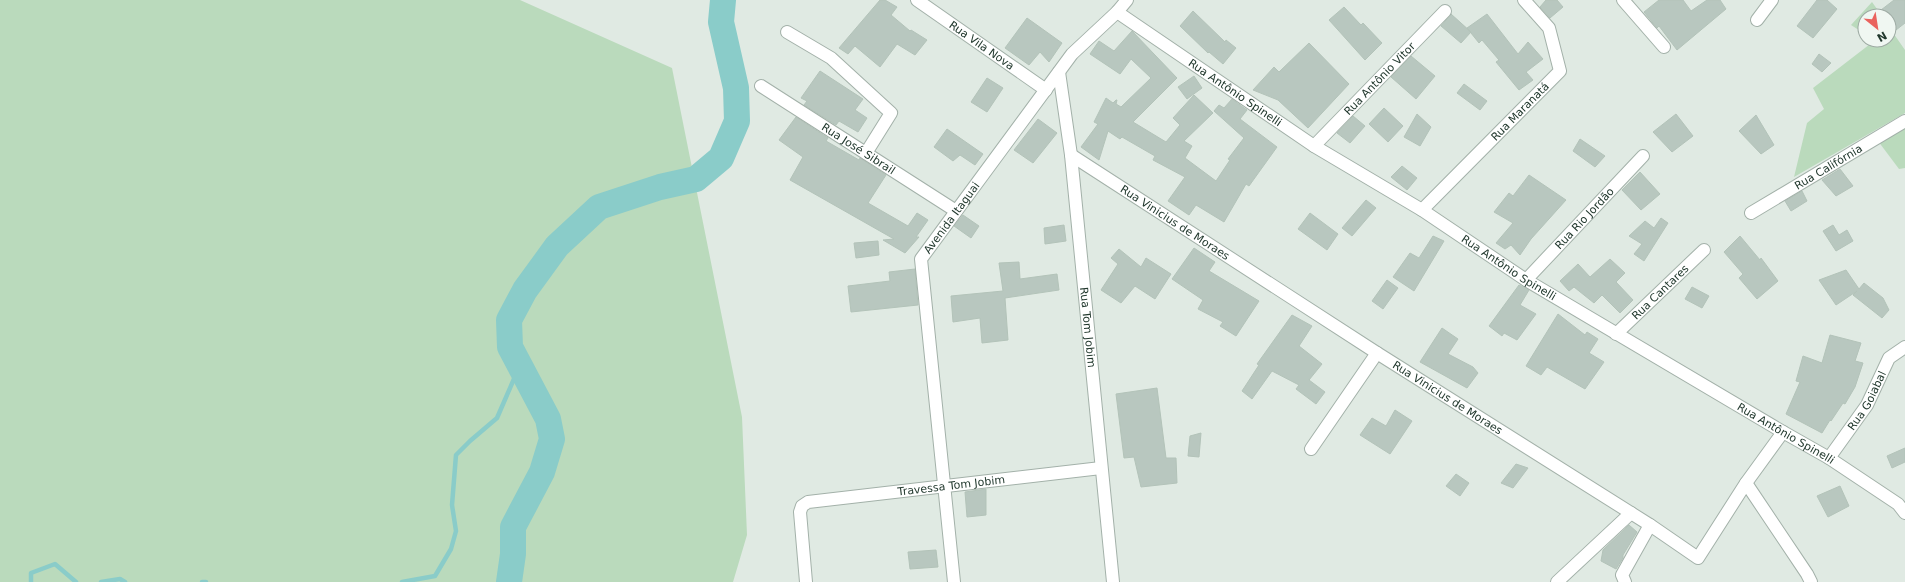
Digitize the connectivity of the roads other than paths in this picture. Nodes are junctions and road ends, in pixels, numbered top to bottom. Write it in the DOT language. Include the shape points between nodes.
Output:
graph roads {
  1 [pos="917,0"];
  2 [pos="1126,0"];
  3 [pos="1524,0"];
  4 [pos="1623,0"];
  5 [pos="1772,0"];
  6 [pos="1445,11"];
  7 [pos="1117,12"];
  8 [pos="1757,20"];
  9 [pos="787,32"];
  10 [pos="1664,47"];
  11 [pos="1059,72"];
  12 [pos="761,86"];
  13 [pos="1046,90"];
  14 [pos="1905,121"];
  15 [pos="1314,146"];
  16 [pos="866,153"];
  17 [pos="1071,155"];
  18 [pos="1643,156"];
  19 [pos="1422,210"];
  20 [pos="956,211"];
  21 [pos="1751,213"];
  22 [pos="1704,250"];
  23 [pos="1526,280"];
  24 [pos="1616,334"];
  25 [pos="1905,347"];
  26 [pos="1376,353"];
  27 [pos="1783,432"];
  28 [pos="1311,449"];
  29 [pos="1829,458"];
  30 [pos="1101,468"];
  31 [pos="1746,483"];
  32 [pos="945,486"];
  33 [pos="1631,513"];
  34 [pos="1905,513"];
  35 [pos="1650,525"];
  36 [pos="806,582"];
  37 [pos="954,582"];
  38 [pos="1113,582"];
  39 [pos="1557,582"];
  40 [pos="1625,582"];
  41 [pos="1811,582"];
  1 -- 13 [label="street, Rua Vila Nova"];
  2 -- 7 [label="street, Avenida Itaguai"];
  3 -- 19 [label="street, Rua Maranatá" via="1549,28 1560,71"];
  4 -- 10 [label="street"];
  5 -- 8 [label="street"];
  6 -- 15 [label="street, Rua Antônio Vitor"];
  7 -- 11 [label="street, Avenida Itaguai" via="1072,54"];
  7 -- 15 [label="street, Rua Antônio Spinelli"];
  9 -- 16 [label="street" via="831,58 891,113"];
  11 -- 13 [label="street, Avenida Itaguai"];
  11 -- 17 [label="street, Rua Tom Jobim"];
  12 -- 16 [label="street, Rua José Sibrail"];
  13 -- 20 [label="street, Avenida Itaguai"];
  14 -- 21 [label="street, Rua Califórnia"];
  15 -- 19 [label="street, Rua Antônio Spinelli"];
  16 -- 20 [label="street, Rua José Sibrail"];
  17 -- 26 [label="street, Rua Vinicius de Moraes"];
  17 -- 30 [label="street, Rua Tom Jobim"];
  18 -- 23 [label="street, Rua Rio Jordão"];
  19 -- 23 [label="street, Rua Antônio Spinelli"];
  20 -- 32 [label="street, Avenida Itaguai" via="921,259"];
  22 -- 24 [label="street, Rua Cantares"];
  23 -- 24 [label="street, Rua Antônio Spinelli"];
  24 -- 27 [label="street, Rua Antônio Spinelli"];
  25 -- 29 [label="street, Rua Goiabal" via="1889,358 1866,405"];
  26 -- 28 [label="street"];
  26 -- 33 [label="street, Rua Vinicius de Moraes"];
  27 -- 29 [label="street, Rua Antônio Spinelli"];
  27 -- 31 [label="street, Rua Vinicius de Moraes"];
  29 -- 34 [label="street, Rua Antônio Spinelli" via="1898,504"];
  30 -- 32 [label="street, Travessa Tom Jobim"];
  30 -- 38 [label="street, Rua Tom Jobim"];
  31 -- 35 [label="street, Rua Vinicius de Moraes" via="1698,558"];
  31 -- 41 [label="street"];
  32 -- 36 [label="street, Travessa Tom Jobim" via="808,502 802,506 800,512"];
  32 -- 37 [label="street, Avenida Itaguai"];
  33 -- 35 [label="street, Rua Vinicius de Moraes"];
  33 -- 39 [label="street"];
  35 -- 40 [label="street" via="1622,575"];
}
